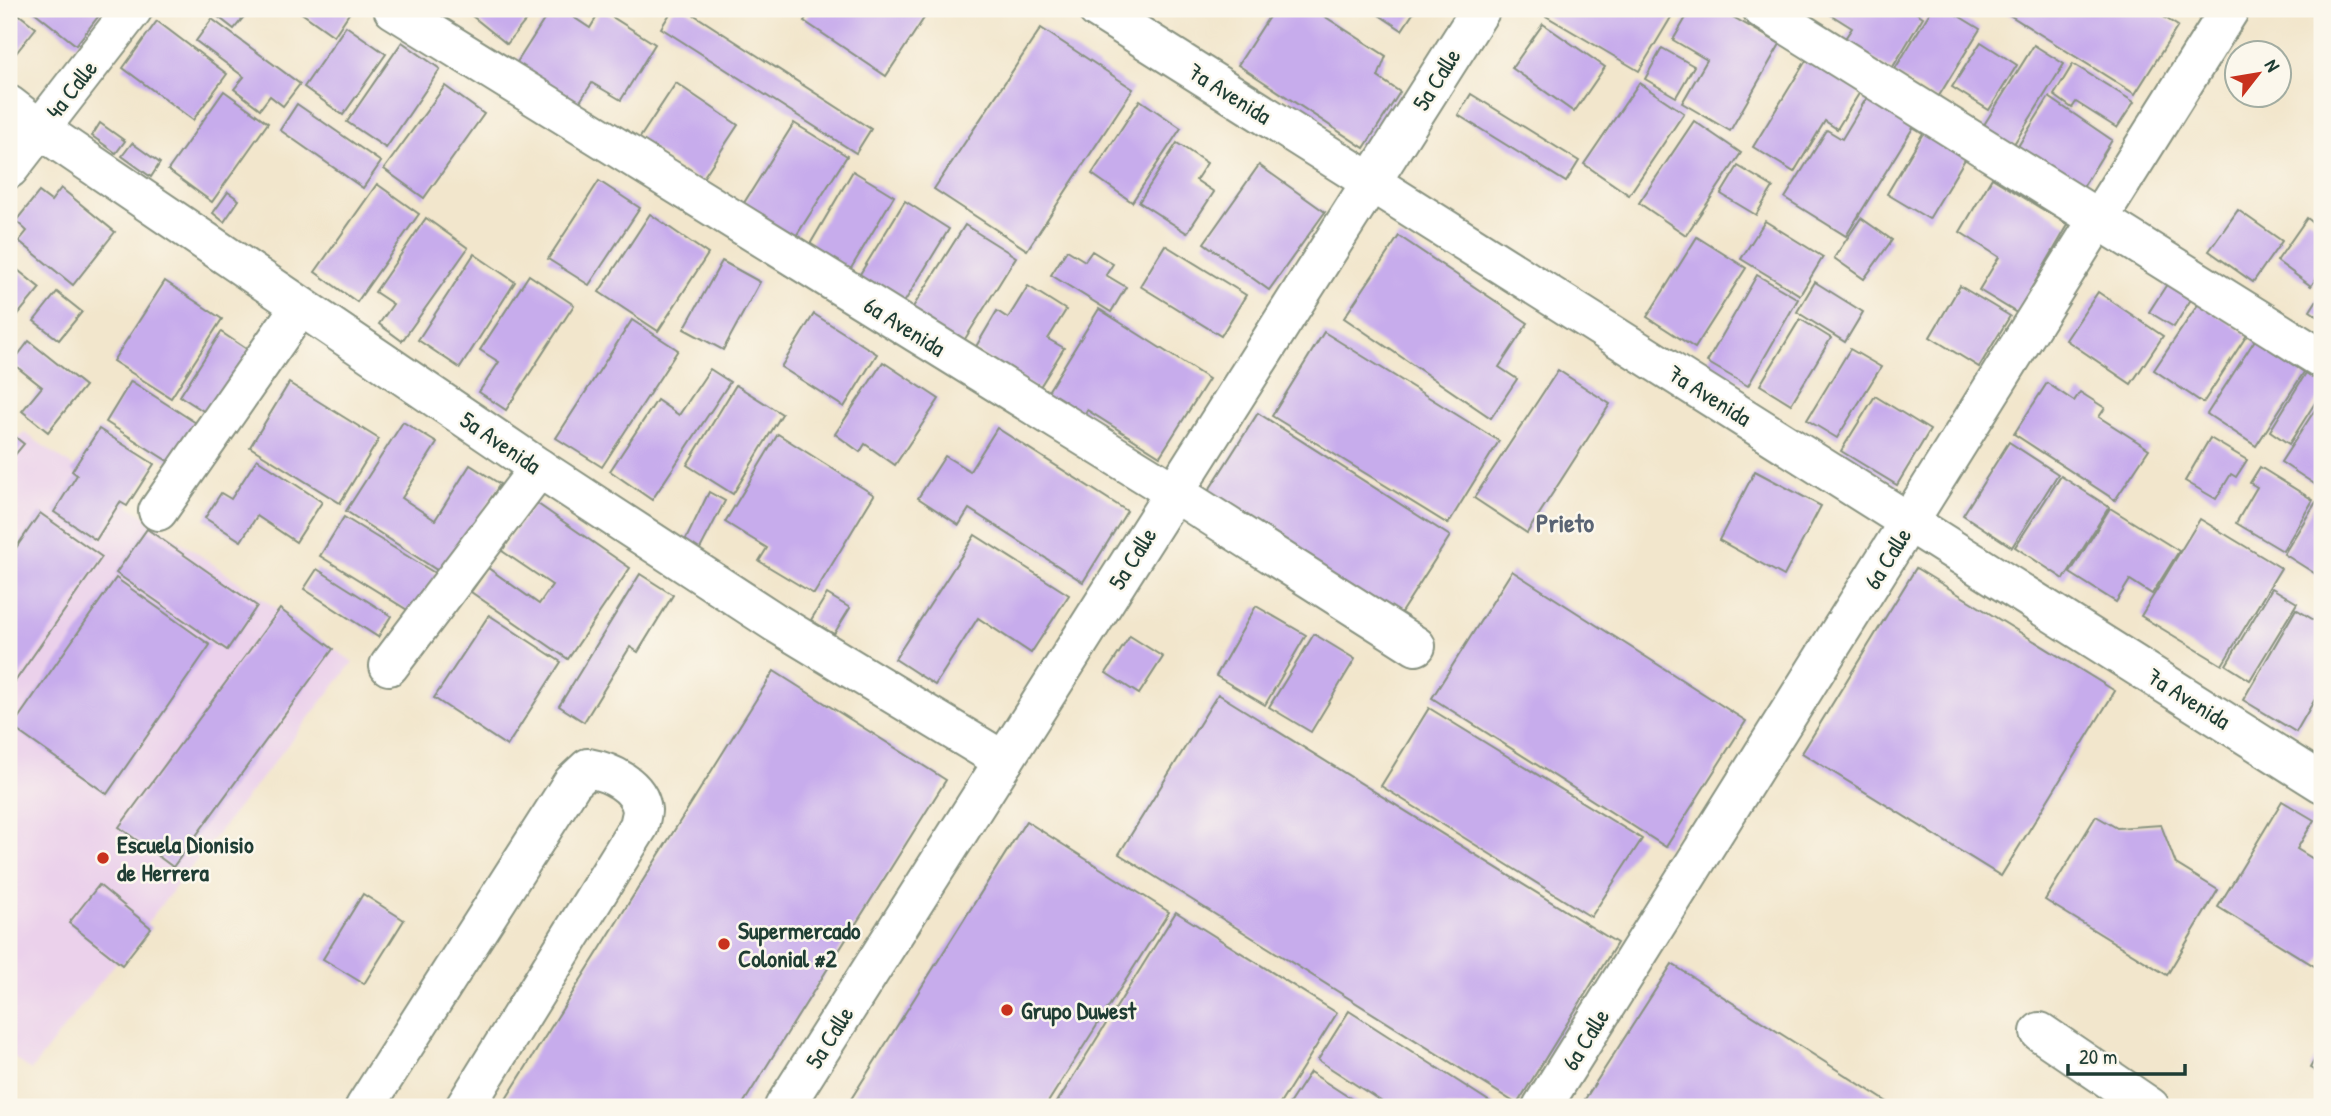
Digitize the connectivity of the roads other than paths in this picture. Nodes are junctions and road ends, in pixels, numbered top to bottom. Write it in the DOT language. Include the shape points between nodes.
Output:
graph roads {
  1 [pos="133,9"];
  2 [pos="393,9"];
  3 [pos="1097,9"];
  4 [pos="1480,9"];
  5 [pos="1762,9"];
  6 [pos="2230,9"];
  7 [pos="9,105"];
  8 [pos="40,129"];
  9 [pos="9,169"];
  10 [pos="1371,181"];
  11 [pos="2099,220"];
  12 [pos="300,307"];
  13 [pos="2322,359"];
  14 [pos="539,468"];
  15 [pos="1174,492"];
  16 [pos="158,511"];
  17 [pos="1910,522"];
  18 [pos="1416,646"];
  19 [pos="389,666"];
  20 [pos="1004,761"];
  21 [pos="2322,783"];
  22 [pos="2040,1032"];
  23 [pos="365,1107"];
  24 [pos="465,1107"];
  25 [pos="784,1107"];
  26 [pos="1542,1107"];
  27 [pos="2150,1107"];
  1 -- 8 [label="street, 4a Calle"];
  2 -- 15 [label="street, 6a Avenida"];
  3 -- 10 [label="street, 7a Avenida"];
  4 -- 10 [label="street, 5a Calle"];
  5 -- 11 [label="street"];
  6 -- 11 [label="street, 6a Calle"];
  7 -- 8 [label="street, 5a Avenida"];
  8 -- 9 [label="street, 4a Calle"];
  8 -- 12 [label="street, 5a Avenida"];
  10 -- 15 [label="street, 5a Calle"];
  10 -- 17 [label="street, 7a Avenida"];
  11 -- 13 [label="street"];
  11 -- 17 [label="street, 6a Calle"];
  12 -- 14 [label="street, 5a Avenida"];
  12 -- 16 [label="street"];
  14 -- 19 [label="street"];
  14 -- 20 [label="street, 5a Avenida" via="776,623"];
  15 -- 18 [label="street, 6a Avenida"];
  15 -- 20 [label="street, 5a Calle"];
  17 -- 21 [label="street, 7a Avenida"];
  17 -- 26 [label="street, 6a Calle"];
  20 -- 25 [label="street, 5a Calle"];
  22 -- 27 [label="street"];
  23 -- 24 [label="street" via="572,783 588,768 603,771 632,787 642,809 639,826"];
}
